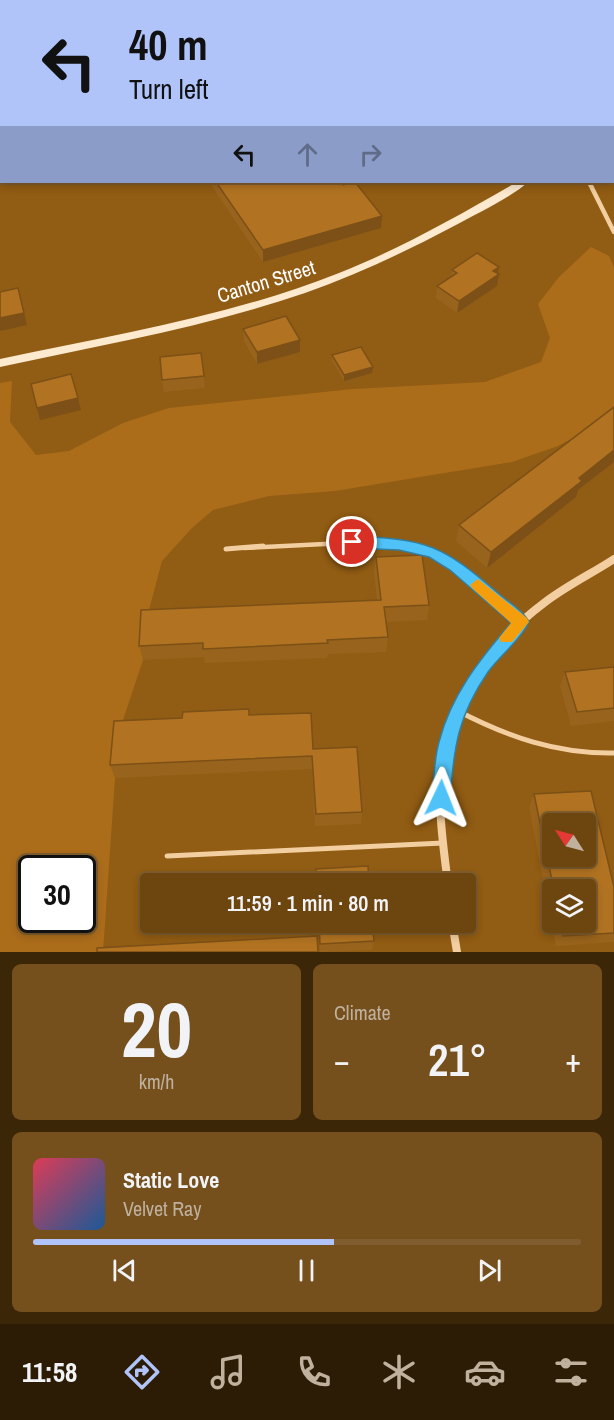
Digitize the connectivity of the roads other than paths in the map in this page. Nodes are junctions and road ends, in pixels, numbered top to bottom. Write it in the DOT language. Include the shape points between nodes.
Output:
graph roads {
  1 [pos="521,183"];
  2 [pos="590,183"];
  3 [pos="614,232"];
  4 [pos="0,363"];
  5 [pos="226,549"];
  6 [pos="614,559"];
  7 [pos="522,622"];
  8 [pos="458,711"];
  9 [pos="614,753"];
  10 [pos="443,843"];
  11 [pos="167,856"];
  12 [pos="447,873"];
  13 [pos="454,933"];
  14 [pos="457,952"];
  1 -- 4 [label="street, Canton Street" via="394,254 279,298"];
  2 -- 3 [label="street"];
  5 -- 7 [label="lane" via="352,542 423,548 456,566"];
  6 -- 7 [label="street" via="544,603"];
  7 -- 8 [label="street" via="483,666"];
  8 -- 9 [label="lane" via="536,746"];
  8 -- 10 [label="street" via="442,765"];
  10 -- 11 [label="lane"];
  10 -- 12 [label="street"];
  13 -- 14 [label="street"];
}
